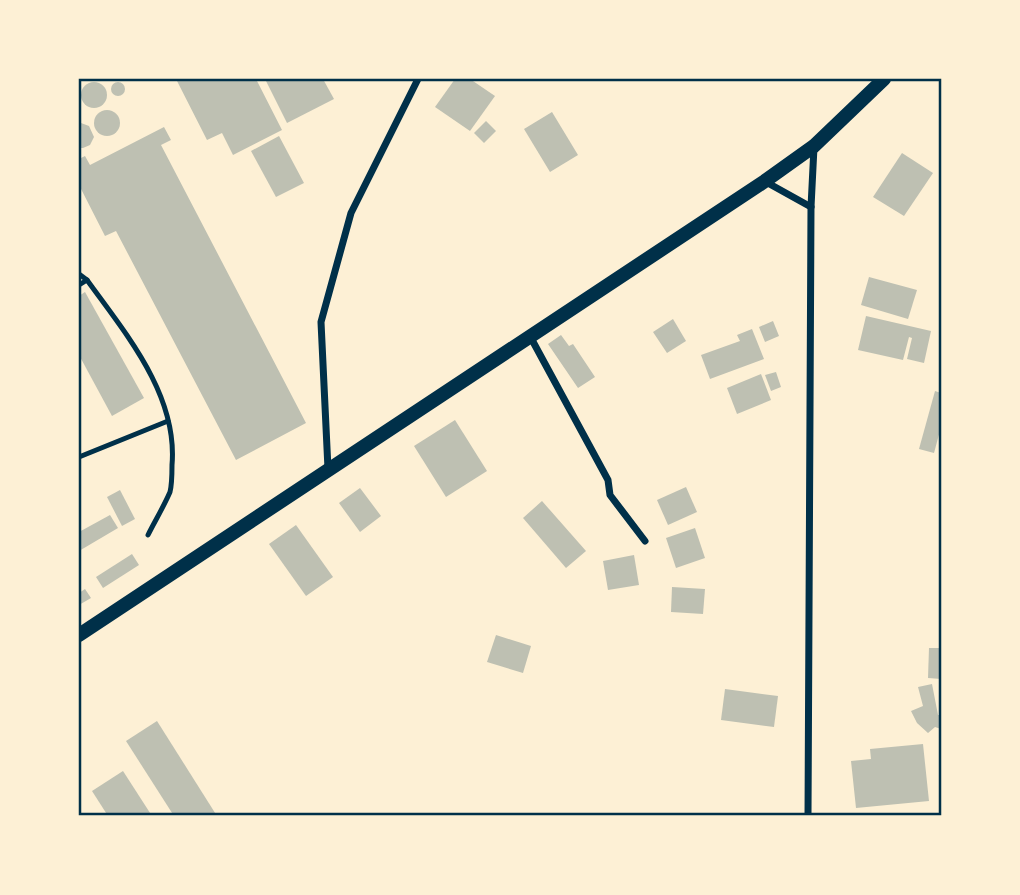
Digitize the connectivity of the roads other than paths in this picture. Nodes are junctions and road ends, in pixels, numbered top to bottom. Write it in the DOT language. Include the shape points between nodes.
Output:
graph roads {
  1 [pos="418,79"];
  2 [pos="884,79"];
  3 [pos="814,146"];
  4 [pos="765,181"];
  5 [pos="811,208"];
  6 [pos="79,274"];
  7 [pos="87,280"];
  8 [pos="79,285"];
  9 [pos="531,338"];
  10 [pos="168,421"];
  11 [pos="79,457"];
  12 [pos="328,469"];
  13 [pos="148,534"];
  14 [pos="645,541"];
  15 [pos="79,635"];
  16 [pos="808,816"];
  1 -- 12 [label="street" via="351,213 321,322"];
  2 -- 3 [label="main road"];
  3 -- 4 [label="main road"];
  3 -- 5 [label="street"];
  4 -- 5 [label="street"];
  4 -- 9 [label="main road"];
  5 -- 16 [label="street"];
  6 -- 7 [label="lane"];
  7 -- 8 [label="lane"];
  7 -- 10 [label="lane" via="154,379"];
  9 -- 12 [label="main road"];
  9 -- 14 [label="street" via="608,480 610,495"];
  10 -- 11 [label="lane"];
  10 -- 13 [label="lane" via="174,446 170,490"];
  12 -- 15 [label="main road"];
}
